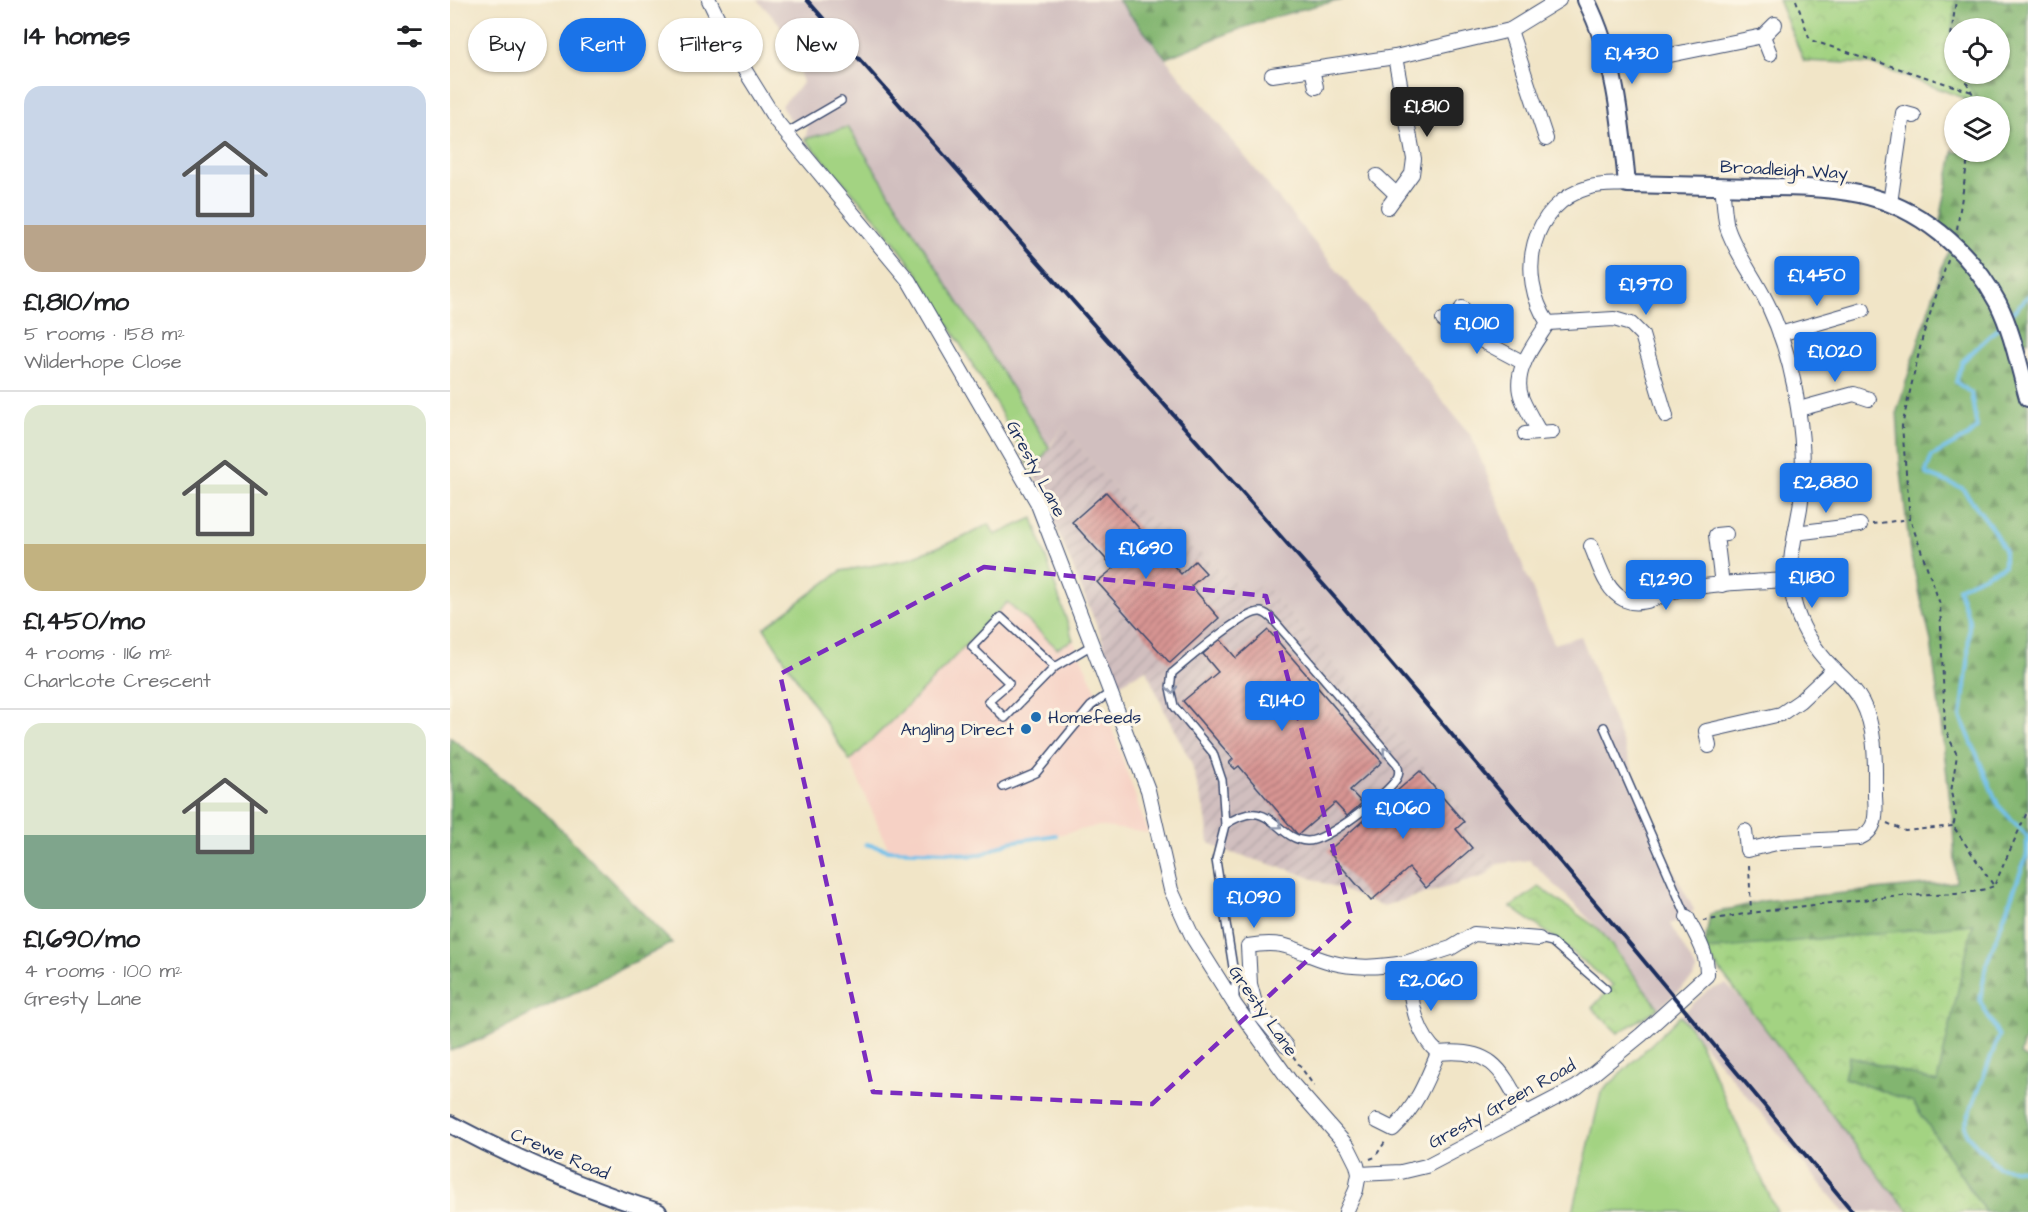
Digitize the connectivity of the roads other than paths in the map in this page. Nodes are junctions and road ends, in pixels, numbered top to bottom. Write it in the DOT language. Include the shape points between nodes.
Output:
graph roads {
  1 [pos="709,0"];
  2 [pos="1558,0"];
  3 [pos="1586,0"];
  4 [pos="1775,24"];
  5 [pos="1510,30"];
  6 [pos="1762,36"];
  7 [pos="1770,54"];
  8 [pos="1395,57"];
  9 [pos="1611,67"];
  10 [pos="1312,69"];
  11 [pos="1272,75"];
  12 [pos="1316,87"];
  13 [pos="842,101"];
  14 [pos="1903,112"];
  15 [pos="786,133"];
  16 [pos="1546,139"];
  17 [pos="1377,176"];
  18 [pos="1627,184"];
  19 [pos="1722,186"];
  20 [pos="1396,194"];
  21 [pos="1890,203"];
  22 [pos="1388,207"];
  23 [pos="1462,308"];
  24 [pos="1863,310"];
  25 [pos="1548,322"];
  26 [pos="1780,334"];
  27 [pos="1524,363"];
  28 [pos="1869,399"];
  29 [pos="2028,399"];
  30 [pos="1798,409"];
  31 [pos="1666,416"];
  32 [pos="1525,434"];
  33 [pos="1860,525"];
  34 [pos="1795,533"];
  35 [pos="1716,535"];
  36 [pos="1591,546"];
  37 [pos="1790,580"];
  38 [pos="1722,585"];
  39 [pos="1093,645"];
  40 [pos="1055,667"];
  41 [pos="1834,669"];
  42 [pos="1111,692"];
  43 [pos="1604,727"];
  44 [pos="1709,746"];
  45 [pos="1004,787"];
  46 [pos="1225,825"];
  47 [pos="1745,831"];
  48 [pos="1747,850"];
  49 [pos="1749,865"];
  50 [pos="1689,920"];
  51 [pos="1539,939"];
  52 [pos="1405,963"];
  53 [pos="1606,989"];
  54 [pos="1235,1005"];
  55 [pos="1286,1046"];
  56 [pos="1438,1053"];
  57 [pos="1525,1114"];
  58 [pos="1377,1121"];
  59 [pos="450,1124"];
  60 [pos="1358,1170"];
  61 [pos="658,1212"];
  62 [pos="1346,1212"];
  1 -- 15 [label="street, Gresty Lane" via="736,56"];
  2 -- 5 [label="street"];
  3 -- 9 [label="street"];
  4 -- 6 [label="street"];
  5 -- 8 [label="street"];
  5 -- 16 [label="street"];
  6 -- 7 [label="street"];
  6 -- 9 [label="street"];
  8 -- 10 [label="street"];
  8 -- 20 [label="street" via="1414,159 1412,174"];
  9 -- 18 [label="street"];
  10 -- 11 [label="street"];
  10 -- 12 [label="street"];
  13 -- 15 [label="lane"];
  14 -- 21 [label="street"];
  15 -- 39 [label="street, Gresty Lane" via="909,280 1037,502"];
  17 -- 20 [label="street"];
  18 -- 19 [label="street, Broadleigh Way"];
  18 -- 25 [label="street, Broadleigh Way" via="1581,190 1560,203 1544,222 1534,245 1530,272 1535,299"];
  19 -- 21 [label="street, Broadleigh Way" via="1830,190"];
  19 -- 26 [label="street" via="1727,226"];
  20 -- 22 [label="street"];
  21 -- 29 [label="street, Broadleigh Way" via="1921,219 1954,244 1978,273 1998,305 2012,340"];
  23 -- 27 [label="street" via="1449,323"];
  24 -- 26 [label="street"];
  25 -- 27 [label="street"];
  25 -- 31 [label="street" via="1614,319 1637,328"];
  26 -- 30 [label="street"];
  27 -- 32 [label="street" via="1520,393 1546,433"];
  28 -- 30 [label="street" via="1853,387"];
  30 -- 34 [label="street" via="1802,482"];
  33 -- 34 [label="street"];
  34 -- 37 [label="street"];
  35 -- 38 [label="street"];
  36 -- 38 [label="street" via="1610,587 1630,602"];
  37 -- 38 [label="street"];
  37 -- 41 [label="street" via="1802,625 1815,648"];
  39 -- 40 [label="lane"];
  39 -- 42 [label="street, Gresty Lane"];
  40 -- 40 [label="lane" via="1001,617 972,647 1009,682 988,701 1005,718"];
  41 -- 44 [label="street" via="1781,714 1706,724"];
  41 -- 48 [label="street" via="1856,692 1872,727 1876,818 1869,833 1859,838 1792,841"];
  42 -- 45 [label="lane" via="1091,705 1036,773"];
  42 -- 54 [label="street, Gresty Lane" via="1148,790 1171,890 1193,938"];
  43 -- 50 [label="lane"];
  46 -- 46 [label="lane, one-way" via="1240,814 1255,814 1270,819 1297,839 1310,841 1347,824 1389,787 1399,771 1284,632 1262,612 1220,633 1172,673 1174,706 1213,753 1222,780"];
  46 -- 54 [label="lane" via="1216,860 1235,980"];
  47 -- 48 [label="street"];
  48 -- 49 [label="street"];
  50 -- 57 [label="street, Gresty Green Road" via="1704,950 1707,975 1577,1087"];
  51 -- 52 [label="street" via="1474,934 1451,948"];
  51 -- 53 [label="lane" via="1552,942"];
  52 -- 55 [label="street" via="1371,968 1330,962 1290,946 1248,946 1250,984 1257,1011"];
  52 -- 56 [label="street" via="1418,1025 1427,1043"];
  54 -- 60 [label="street, Gresty Lane" via="1290,1081 1348,1147"];
  56 -- 57 [label="street" via="1475,1054 1494,1063"];
  56 -- 58 [label="street" via="1407,1116 1393,1129"];
  57 -- 60 [label="street, Gresty Green Road" via="1426,1166 1401,1172"];
  59 -- 61 [label="street, Crewe Road" via="537,1168"];
  60 -- 62 [label="street" via="1356,1190"];
}
